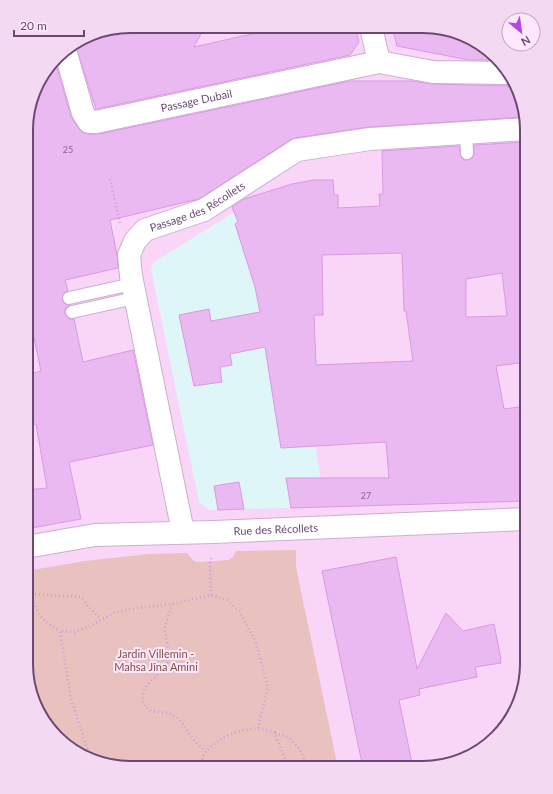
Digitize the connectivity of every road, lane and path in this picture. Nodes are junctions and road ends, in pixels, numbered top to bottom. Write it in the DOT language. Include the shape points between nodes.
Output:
graph roads {
  1 [pos="372,33"];
  2 [pos="67,56"];
  3 [pos="379,62"];
  4 [pos="502,73"];
  5 [pos="520,131"];
  6 [pos="110,179"];
  7 [pos="120,223"];
  8 [pos="134,291"];
  9 [pos="69,298"];
  10 [pos="72,312"];
  11 [pos="520,519"];
  12 [pos="183,532"];
  13 [pos="33,546"];
  14 [pos="210,562"];
  15 [pos="33,594"];
  16 [pos="211,595"];
  17 [pos="33,600"];
  18 [pos="173,604"];
  19 [pos="101,619"];
  20 [pos="60,631"];
  21 [pos="258,728"];
  22 [pos="274,732"];
  23 [pos="88,751"];
  24 [pos="206,752"];
  25 [pos="202,761"];
  26 [pos="286,761"];
  27 [pos="305,761"];
  1 -- 3 [label="street"];
  2 -- 3 [label="street, Passage Dubail" via="83,113 89,122"];
  3 -- 4 [label="street, Passage Dubail" via="433,72"];
  5 -- 8 [label="street, Passage des Récollets" via="466,143 370,139 297,150 204,210 145,230 135,241 129,255"];
  6 -- 7 [label="path"];
  8 -- 9 [label="lane"];
  8 -- 10 [label="lane"];
  8 -- 12 [label="street, Passage des Récollets"];
  11 -- 12 [label="street, Rue des Récollets"];
  12 -- 13 [label="street, Rue des Récollets" via="95,535"];
  14 -- 16 [label="path"];
  15 -- 19 [label="path" via="81,597"];
  16 -- 18 [label="path"];
  16 -- 21 [label="path" via="227,600 239,611 255,640 268,687"];
  17 -- 20 [label="path" via="49,626"];
  18 -- 19 [label="path" via="130,609"];
  18 -- 24 [label="path" via="165,629 168,662 145,688 143,702 151,712 173,715 185,725 191,737"];
  19 -- 20 [label="path" via="75,632"];
  20 -- 23 [label="path" via="71,699"];
  21 -- 22 [label="path"];
  21 -- 24 [label="path" via="240,730 222,738"];
  22 -- 26 [label="path"];
  22 -- 27 [label="path" via="288,737 298,747"];
  24 -- 25 [label="path"];
}
